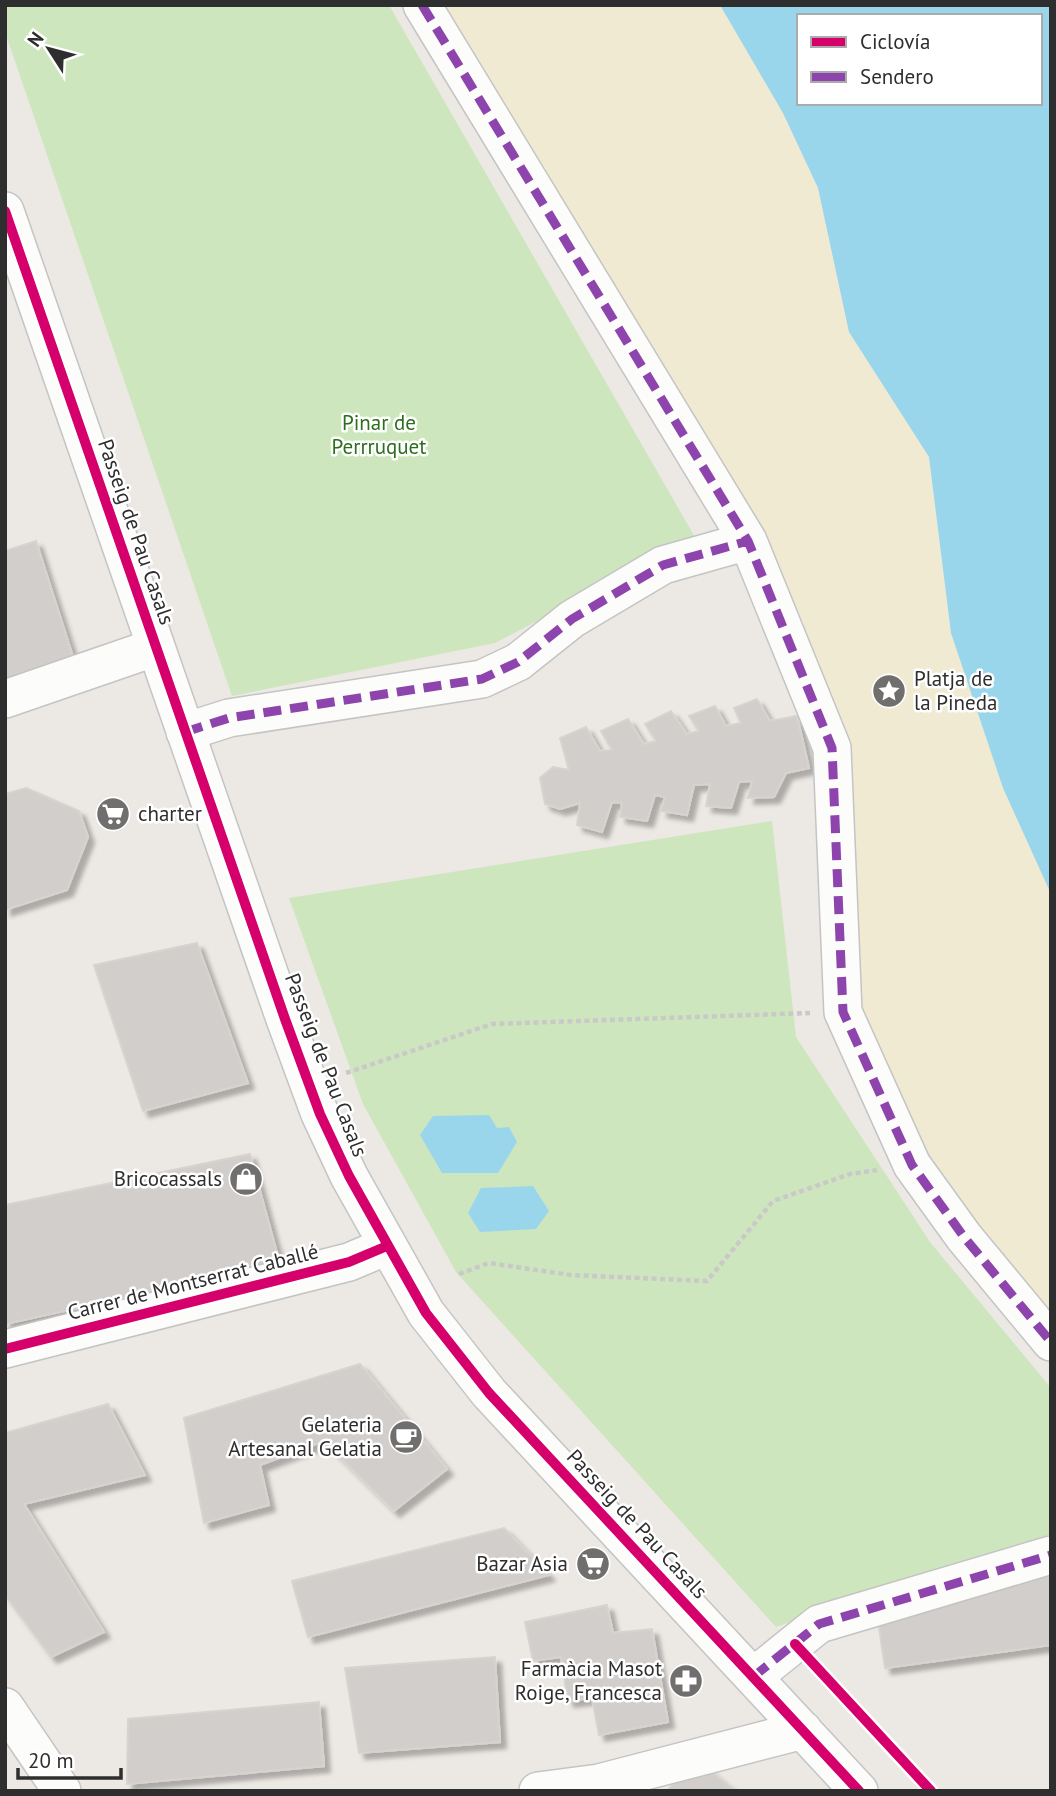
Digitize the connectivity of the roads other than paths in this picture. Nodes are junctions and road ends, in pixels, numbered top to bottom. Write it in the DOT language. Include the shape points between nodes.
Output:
graph roads {
  1 [pos="422,5"];
  2 [pos="5,211"];
  3 [pos="748,541"];
  4 [pos="156,647"];
  5 [pos="5,699"];
  6 [pos="185,732"];
  7 [pos="387,1246"];
  8 [pos="1051,1342"];
  9 [pos="5,1349"];
  10 [pos="1051,1555"];
  11 [pos="754,1677"];
  12 [pos="5,1707"];
  13 [pos="803,1730"];
  14 [pos="62,1791"];
  15 [pos="538,1791"];
  16 [pos="859,1791"];
  1 -- 3 [label="street"];
  2 -- 4 [label="street, Passeig de Pau Casals"];
  3 -- 6 [label="street" via="663,565 572,619 519,662 482,679 229,718"];
  3 -- 8 [label="street" via="832,748 843,1012 912,1165 964,1237"];
  4 -- 5 [label="street"];
  4 -- 6 [label="street, Passeig de Pau Casals"];
  6 -- 7 [label="street, Passeig de Pau Casals" via="302,1067 349,1176"];
  7 -- 9 [label="street, Carrer de Montserrat Caballé" via="349,1262"];
  7 -- 11 [label="street, Passeig de Pau Casals" via="426,1313 489,1393"];
  10 -- 11 [label="street" via="819,1624"];
  11 -- 13 [label="street, Passeig de Pau Casals"];
  12 -- 14 [label="street"];
  13 -- 15 [label="street" via="599,1783"];
  13 -- 16 [label="street, Passeig de Pau Casals"];
}
